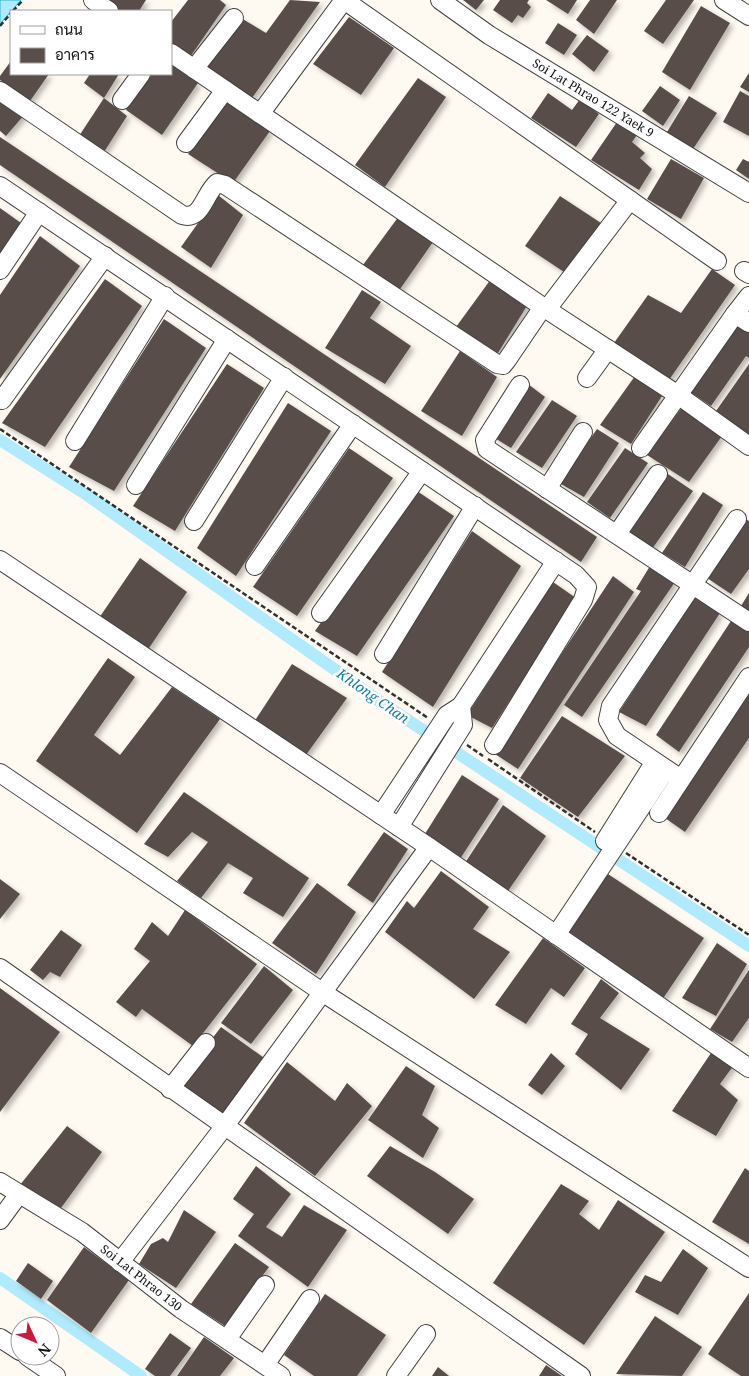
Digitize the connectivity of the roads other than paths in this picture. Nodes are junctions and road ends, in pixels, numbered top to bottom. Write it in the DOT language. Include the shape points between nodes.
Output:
graph roads {
  1 [pos="93,0"];
  2 [pos="344,0"];
  3 [pos="440,0"];
  4 [pos="724,0"];
  5 [pos="108,10"];
  6 [pos="749,16"];
  7 [pos="234,18"];
  8 [pos="172,55"];
  9 [pos="194,69"];
  10 [pos="141,75"];
  11 [pos="0,90"];
  12 [pos="225,90"];
  13 [pos="122,100"];
  14 [pos="260,114"];
  15 [pos="186,143"];
  16 [pos="0,186"];
  17 [pos="749,194"];
  18 [pos="630,200"];
  19 [pos="39,212"];
  20 [pos="105,256"];
  21 [pos="717,261"];
  22 [pos="0,270"];
  23 [pos="165,296"];
  24 [pos="749,296"];
  25 [pos="545,308"];
  26 [pos="742,318"];
  27 [pos="227,339"];
  28 [pos="608,349"];
  29 [pos="284,377"];
  30 [pos="587,378"];
  31 [pos="520,385"];
  32 [pos="678,395"];
  33 [pos="2,400"];
  34 [pos="354,424"];
  35 [pos="583,432"];
  36 [pos="75,441"];
  37 [pos="749,446"];
  38 [pos="641,448"];
  39 [pos="422,471"];
  40 [pos="658,474"];
  41 [pos="136,485"];
  42 [pos="548,489"];
  43 [pos="475,506"];
  44 [pos="737,519"];
  45 [pos="194,521"];
  46 [pos="617,534"];
  47 [pos="0,560"];
  48 [pos="556,561"];
  49 [pos="255,566"];
  50 [pos="694,585"];
  51 [pos="321,613"];
  52 [pos="749,622"];
  53 [pos="384,654"];
  54 [pos="749,677"];
  55 [pos="461,706"];
  56 [pos="494,746"];
  57 [pos="660,767"];
  58 [pos="0,773"];
  59 [pos="681,779"];
  60 [pos="659,813"];
  61 [pos="381,815"];
  62 [pos="399,827"];
  63 [pos="429,847"];
  64 [pos="552,932"];
  65 [pos="0,968"];
  66 [pos="322,992"];
  67 [pos="206,1043"];
  68 [pos="749,1068"];
  69 [pos="170,1089"];
  70 [pos="224,1127"];
  71 [pos="0,1182"];
  72 [pos="19,1194"];
  73 [pos="0,1220"];
  74 [pos="120,1262"];
  75 [pos="749,1268"];
  76 [pos="265,1285"];
  77 [pos="310,1299"];
  78 [pos="426,1334"];
  79 [pos="226,1340"];
  80 [pos="265,1365"];
  81 [pos="42,1366"];
  82 [pos="56,1376"];
  83 [pos="281,1376"];
  84 [pos="396,1376"];
  85 [pos="581,1376"];
  1 -- 5 [label="street"];
  2 -- 14 [label="street"];
  2 -- 18 [label="street"];
  3 -- 17 [label="street, Soi Lat Phrao 122 Yaek 9" via="489,35"];
  4 -- 6 [label="street"];
  7 -- 9 [label="street"];
  8 -- 9 [label="street"];
  9 -- 12 [label="street"];
  10 -- 13 [label="street"];
  11 -- 25 [label="street" via="182,216 190,218 196,215 211,188 217,183 224,185 497,364 503,365"];
  12 -- 14 [label="street"];
  12 -- 15 [label="street"];
  14 -- 25 [label="street"];
  16 -- 19 [label="street"];
  18 -- 21 [label="street"];
  18 -- 25 [label="street"];
  19 -- 20 [label="street"];
  19 -- 22 [label="street"];
  20 -- 23 [label="street"];
  20 -- 33 [label="street"];
  23 -- 27 [label="street"];
  23 -- 36 [label="street"];
  24 -- 26 [label="street"];
  25 -- 28 [label="street"];
  26 -- 32 [label="street"];
  27 -- 29 [label="street"];
  27 -- 41 [label="street"];
  28 -- 30 [label="street"];
  28 -- 32 [label="street"];
  29 -- 34 [label="street"];
  29 -- 45 [label="street"];
  31 -- 42 [label="street" via="484,444"];
  32 -- 37 [label="street"];
  32 -- 38 [label="street"];
  34 -- 39 [label="street"];
  34 -- 49 [label="street"];
  35 -- 42 [label="street"];
  39 -- 43 [label="street"];
  39 -- 51 [label="street"];
  40 -- 46 [label="street"];
  42 -- 46 [label="street"];
  43 -- 48 [label="street"];
  43 -- 53 [label="street"];
  44 -- 50 [label="street"];
  46 -- 50 [label="street"];
  47 -- 61 [label="street"];
  48 -- 55 [label="street"];
  48 -- 56 [label="street" via="587,587 583,600"];
  50 -- 52 [label="street"];
  50 -- 57 [label="street" via="611,706 608,720 617,736"];
  54 -- 59 [label="street"];
  55 -- 61 [label="street" via="447,715"];
  55 -- 62 [label="street" via="463,726"];
  57 -- 59 [label="street"];
  57 -- 64 [label="street"];
  58 -- 66 [label="street"];
  59 -- 60 [label="street"];
  61 -- 62 [label="street"];
  62 -- 63 [label="street"];
  63 -- 64 [label="street"];
  63 -- 66 [label="street"];
  64 -- 68 [label="street"];
  65 -- 69 [label="street"];
  66 -- 70 [label="street"];
  66 -- 75 [label="street"];
  67 -- 69 [label="street"];
  69 -- 70 [label="street"];
  70 -- 74 [label="street"];
  70 -- 85 [label="street"];
  71 -- 72 [label="street, Soi Lat Phrao 130"];
  72 -- 73 [label="street"];
  72 -- 74 [label="street, Soi Lat Phrao 130" via="82,1232"];
  74 -- 79 [label="street, Soi Lat Phrao 130"];
  76 -- 79 [label="street"];
  77 -- 80 [label="street"];
  78 -- 84 [label="street"];
  79 -- 80 [label="street, Soi Lat Phrao 130"];
  80 -- 83 [label="street, Soi Lat Phrao 130"];
  81 -- 82 [label="street"];
}
